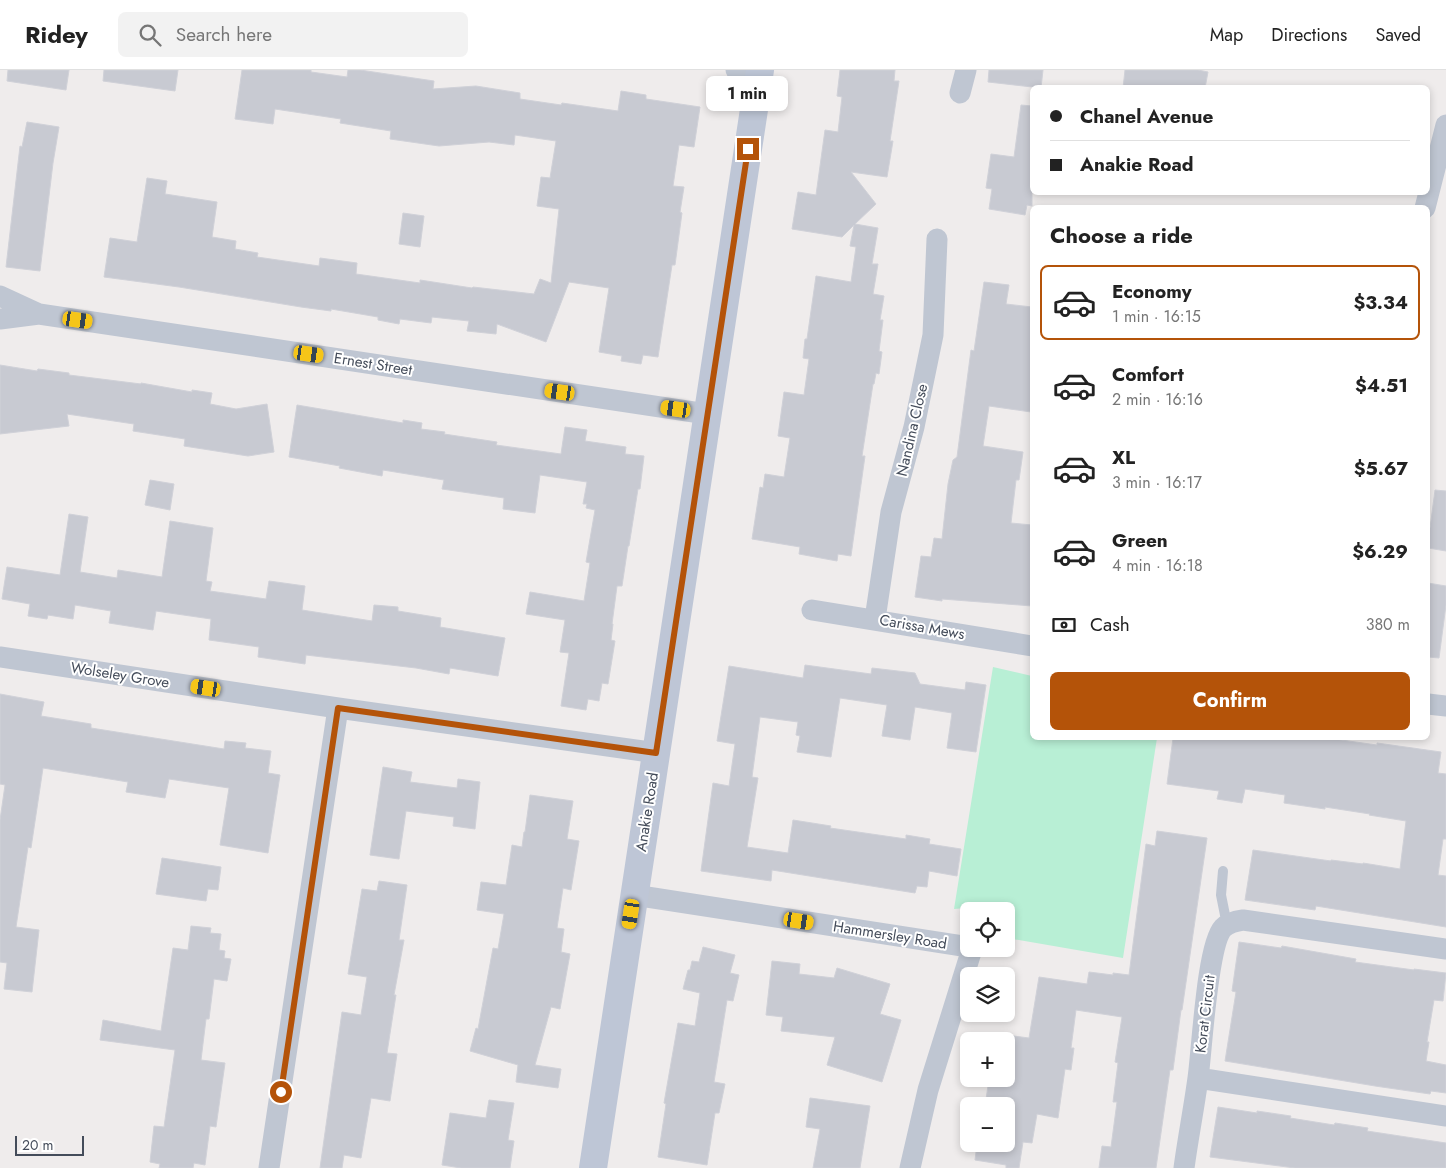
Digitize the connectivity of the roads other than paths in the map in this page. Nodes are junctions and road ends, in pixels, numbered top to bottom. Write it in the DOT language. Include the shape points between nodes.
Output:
graph roads {
  1 [pos="966,70"];
  2 [pos="752,71"];
  3 [pos="960,93"];
  4 [pos="1446,125"];
  5 [pos="1430,188"];
  6 [pos="936,239"];
  7 [pos="0,296"];
  8 [pos="39,314"];
  9 [pos="0,319"];
  10 [pos="707,414"];
  11 [pos="812,610"];
  12 [pos="875,619"];
  13 [pos="1030,646"];
  14 [pos="0,657"];
  15 [pos="1430,704"];
  16 [pos="1446,706"];
  17 [pos="338,708"];
  18 [pos="656,753"];
  19 [pos="1222,871"];
  20 [pos="634,895"];
  21 [pos="1227,926"];
  22 [pos="960,946"];
  23 [pos="1446,949"];
  24 [pos="967,957"];
  25 [pos="1198,1078"];
  26 [pos="1446,1116"];
  27 [pos="269,1168"];
  28 [pos="592,1168"];
  29 [pos="910,1168"];
  30 [pos="1184,1168"];
  1 -- 3 [label="street"];
  2 -- 10 [label="main road, Anakie Road"];
  4 -- 5 [label="street"];
  6 -- 12 [label="street, Nandina Close" via="933,334 914,427 891,512"];
  7 -- 8 [label="street, Ernest Street"];
  8 -- 9 [label="street, Ernest Street"];
  8 -- 10 [label="street, Ernest Street"];
  10 -- 18 [label="main road, Anakie Road"];
  11 -- 12 [label="street, Carissa Mews"];
  12 -- 13 [label="street, Carissa Mews"];
  14 -- 17 [label="street, Wolseley Grove"];
  15 -- 16 [label="street"];
  17 -- 18 [label="street, Wolseley Grove"];
  17 -- 27 [label="street"];
  18 -- 20 [label="main road, Anakie Road"];
  19 -- 21 [label="lane" via="1221,895"];
  20 -- 22 [label="street, Hammersley Road"];
  20 -- 28 [label="main road, Anakie Road"];
  21 -- 23 [label="street" via="1243,920"];
  21 -- 25 [label="street, Korat Circuit" via="1222,928 1217,938 1212,960"];
  24 -- 29 [label="street, Hammersley Road" via="928,1090"];
  25 -- 26 [label="street"];
  25 -- 30 [label="street, Korat Circuit"];
}
